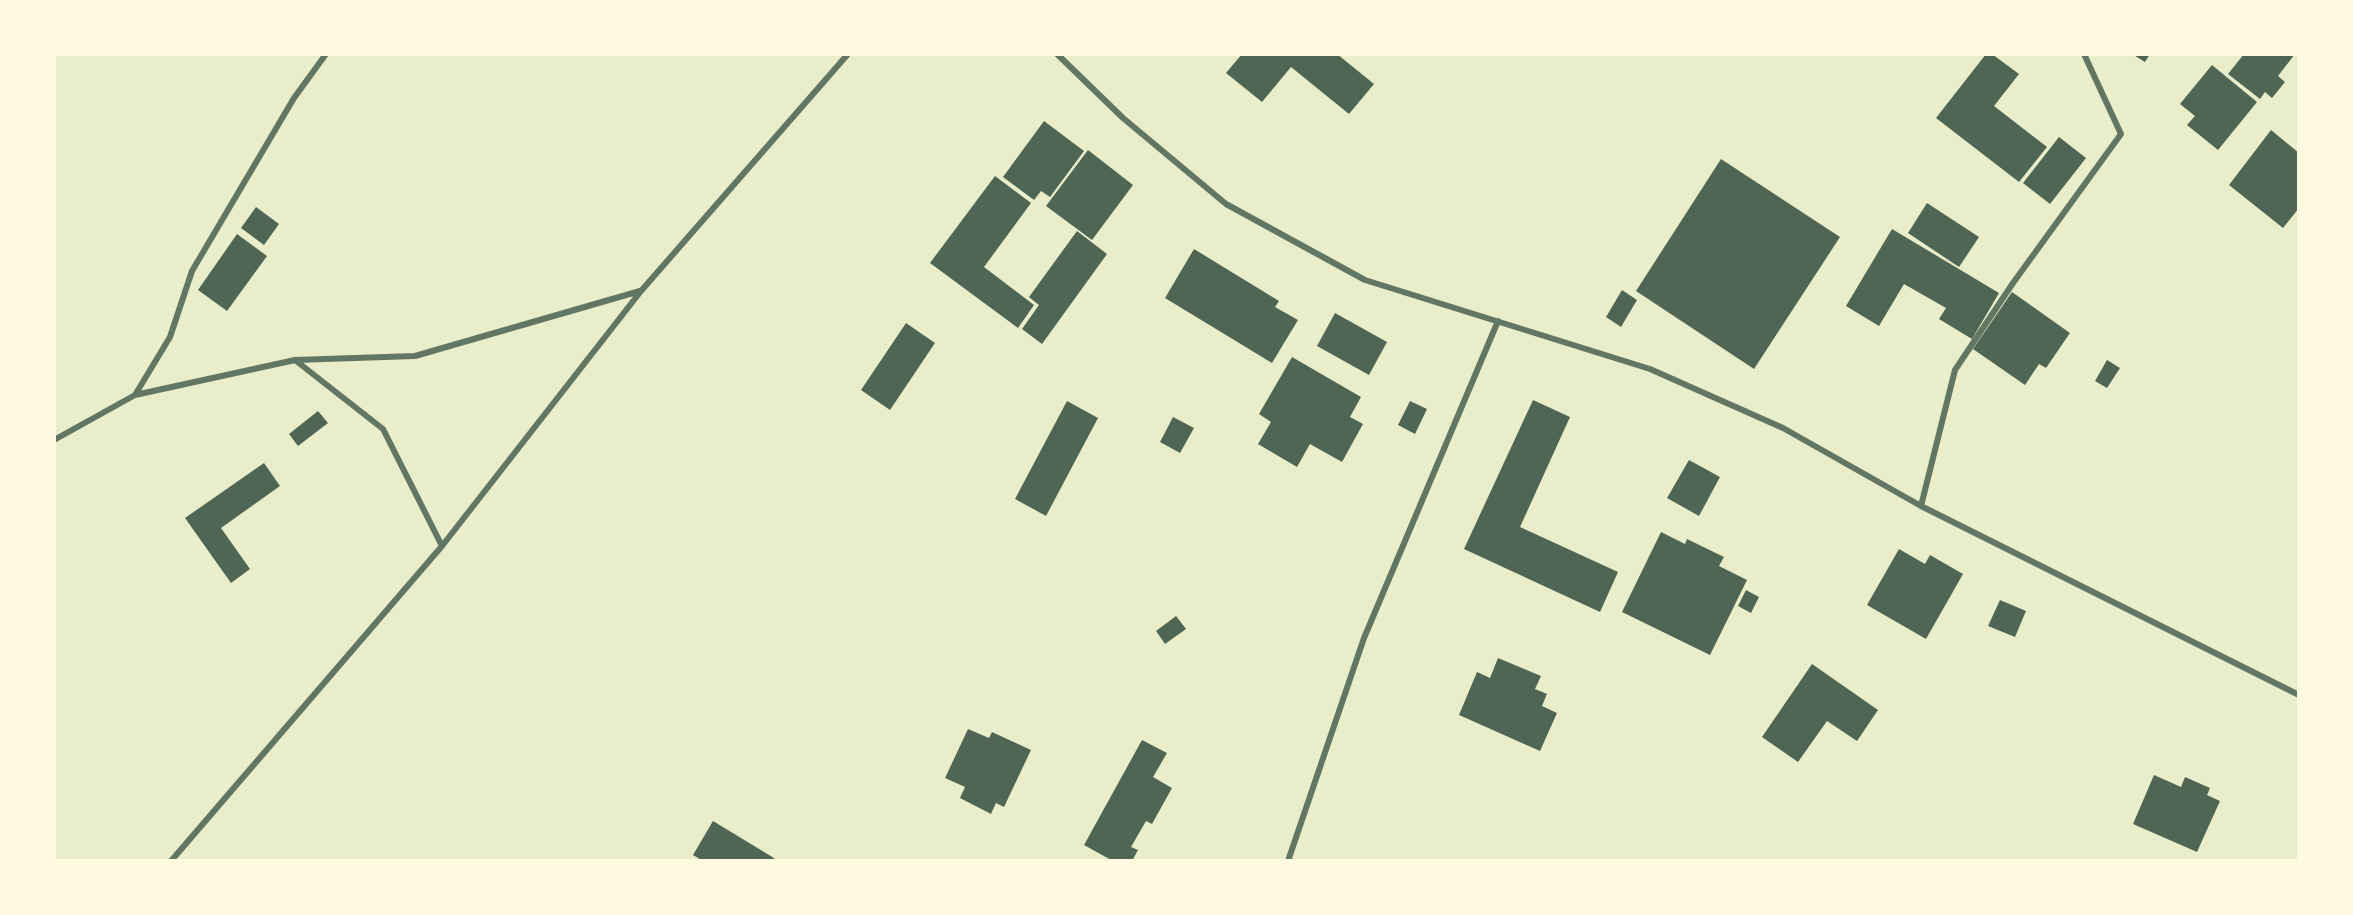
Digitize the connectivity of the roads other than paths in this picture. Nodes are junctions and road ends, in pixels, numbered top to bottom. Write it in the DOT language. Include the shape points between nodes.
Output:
graph roads {
  1 [pos="326,54"];
  2 [pos="848,54"];
  3 [pos="1057,54"];
  4 [pos="2084,54"];
  5 [pos="641,291"];
  6 [pos="1498,321"];
  7 [pos="295,360"];
  8 [pos="135,395"];
  9 [pos="54,440"];
  10 [pos="1921,506"];
  11 [pos="442,546"];
  12 [pos="2299,696"];
  13 [pos="171,861"];
  14 [pos="1288,861"];
  1 -- 8 [label="street" via="294,98 192,271 170,337"];
  2 -- 5 [label="street"];
  3 -- 6 [label="street" via="1123,118 1226,204 1365,280"];
  4 -- 10 [label="street" via="2121,134 2013,283 1956,370"];
  5 -- 7 [label="street" via="415,356"];
  5 -- 11 [label="street"];
  6 -- 10 [label="street" via="1650,369 1783,428"];
  6 -- 14 [label="street" via="1364,639"];
  7 -- 8 [label="street"];
  7 -- 11 [label="street" via="383,429"];
  8 -- 9 [label="street"];
  10 -- 12 [label="street"];
  11 -- 13 [label="street"];
}
